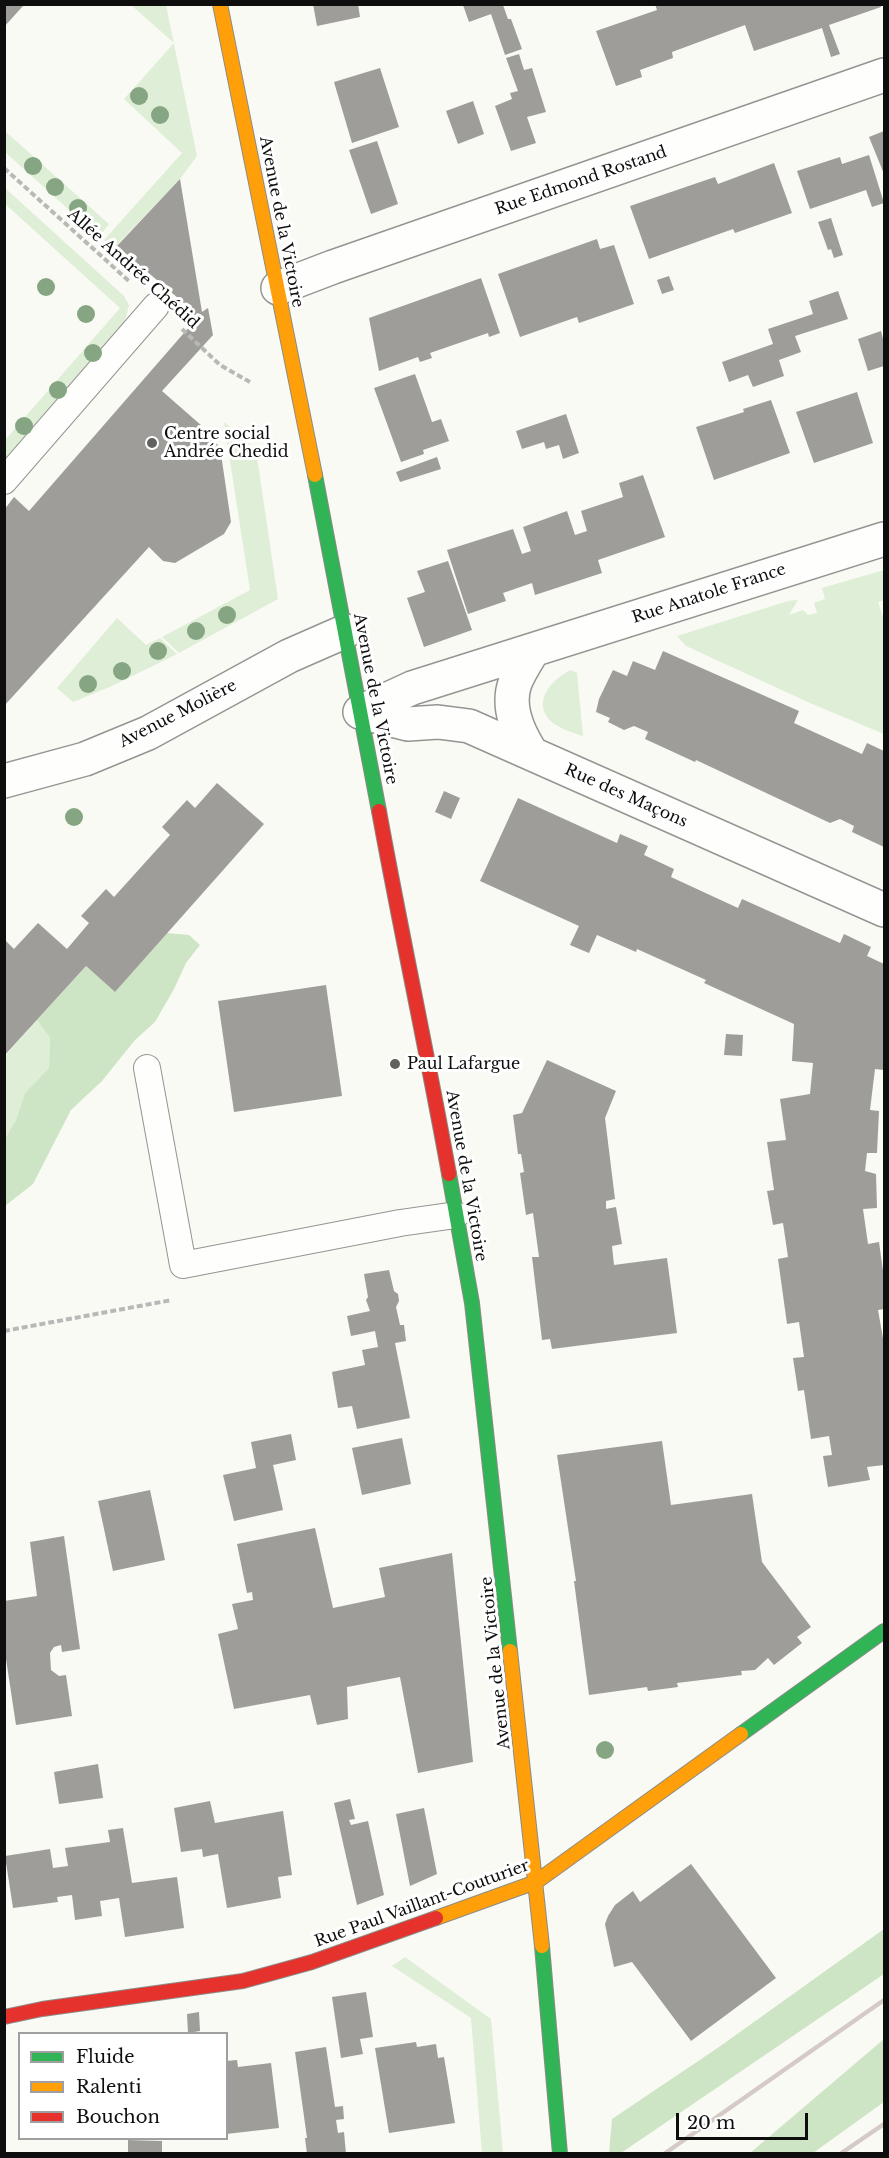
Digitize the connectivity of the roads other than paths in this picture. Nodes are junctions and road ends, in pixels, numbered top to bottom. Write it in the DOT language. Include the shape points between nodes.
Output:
graph roads {
  1 [pos="220,4"];
  2 [pos="885,75"];
  3 [pos="278,288"];
  4 [pos="156,306"];
  5 [pos="4,481"];
  6 [pos="885,538"];
  7 [pos="346,631"];
  8 [pos="533,650"];
  9 [pos="360,712"];
  10 [pos="532,754"];
  11 [pos="4,781"];
  12 [pos="885,910"];
  13 [pos="147,1068"];
  14 [pos="456,1215"];
  15 [pos="885,1631"];
  16 [pos="536,1882"];
  17 [pos="4,2017"];
  18 [pos="560,2154"];
  1 -- 3 [label="street, Avenue de la Victoire"];
  2 -- 3 [label="street, Rue Edmond Rostand"];
  3 -- 7 [label="street, Avenue de la Victoire"];
  4 -- 5 [label="lane"];
  6 -- 8 [label="street, Rue Anatole France"];
  7 -- 9 [label="street, Avenue de la Victoire"];
  7 -- 11 [label="street, Avenue Molière" via="290,656 148,733 85,759"];
  8 -- 9 [label="street, Rue Anatole France" via="402,692"];
  8 -- 10 [label="street" via="512,695 516,722"];
  9 -- 10 [label="street, Rue des Maçons" via="408,724 470,726"];
  9 -- 14 [label="street, Avenue de la Victoire"];
  10 -- 12 [label="street, Rue des Maçons"];
  13 -- 14 [label="lane" via="183,1265"];
  14 -- 16 [label="street, Avenue de la Victoire" via="472,1303"];
  15 -- 16 [label="street, Rue Paul Vaillant-Couturier"];
  16 -- 17 [label="street, Rue Paul Vaillant-Couturier" via="312,1962 243,1981"];
  16 -- 18 [label="street, Avenue de la Victoire"];
}
